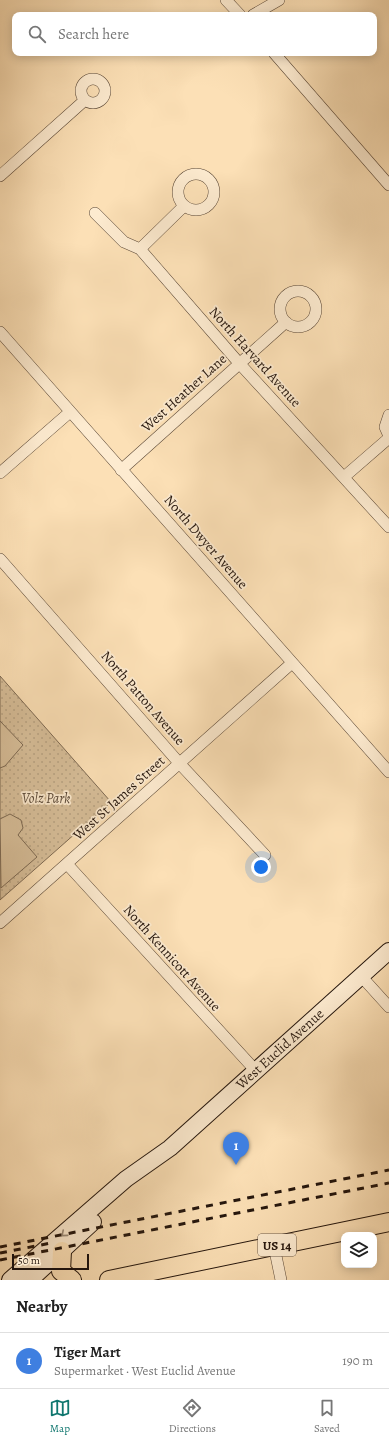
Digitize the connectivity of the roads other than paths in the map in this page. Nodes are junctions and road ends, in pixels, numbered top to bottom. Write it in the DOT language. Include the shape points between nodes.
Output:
graph roads {
  1 [pos="226,0"];
  2 [pos="279,0"];
  3 [pos="237,12"];
  4 [pos="258,12"];
  5 [pos="277,56"];
  6 [pos="85,100"];
  7 [pos="0,176"];
  8 [pos="389,185"];
  9 [pos="184,206"];
  10 [pos="95,213"];
  11 [pos="140,249"];
  12 [pos="286,322"];
  13 [pos="0,332"];
  14 [pos="239,363"];
  15 [pos="70,412"];
  16 [pos="389,415"];
  17 [pos="389,437"];
  18 [pos="122,470"];
  19 [pos="0,473"];
  20 [pos="344,477"];
  21 [pos="389,527"];
  22 [pos="0,559"];
  23 [pos="292,663"];
  24 [pos="180,764"];
  25 [pos="389,772"];
  26 [pos="265,855"];
  27 [pos="67,864"];
  28 [pos="0,922"];
  29 [pos="389,951"];
  30 [pos="361,976"];
  31 [pos="389,1007"];
  32 [pos="256,1071"];
  33 [pos="170,1148"];
  34 [pos="389,1222"];
  35 [pos="274,1246"];
  36 [pos="62,1251"];
  37 [pos="10,1280"];
  38 [pos="30,1280"];
  39 [pos="72,1280"];
  40 [pos="109,1280"];
  41 [pos="281,1280"];
  1 -- 3 [label="street"];
  2 -- 4 [label="street"];
  5 -- 8 [label="street"];
  6 -- 7 [label="street"];
  9 -- 11 [label="street"];
  10 -- 11 [label="street, North Harvard Avenue" via="124,242"];
  11 -- 14 [label="street, North Harvard Avenue"];
  12 -- 14 [label="street, West Heather Lane"];
  13 -- 15 [label="street, North Dwyer Avenue"];
  14 -- 18 [label="street, West Heather Lane"];
  14 -- 20 [label="street, North Harvard Avenue"];
  15 -- 18 [label="street, North Dwyer Avenue"];
  15 -- 19 [label="street"];
  16 -- 17 [label="street" via="385,427"];
  17 -- 20 [label="street"];
  18 -- 23 [label="street, North Dwyer Avenue"];
  20 -- 21 [label="street, North Harvard Avenue"];
  22 -- 24 [label="street, North Patton Avenue"];
  23 -- 24 [label="street, West St James Street"];
  23 -- 25 [label="street, North Dwyer Avenue"];
  24 -- 26 [label="street, North Patton Avenue"];
  24 -- 27 [label="street, West St James Street"];
  27 -- 28 [label="street, West St James Street"];
  27 -- 32 [label="street, North Kennicott Avenue"];
  29 -- 30 [label="main road, West Euclid Avenue"];
  30 -- 31 [label="street"];
  30 -- 32 [label="main road, West Euclid Avenue"];
  32 -- 33 [label="main road, West Euclid Avenue"];
  33 -- 36 [label="main road, West Euclid Avenue" via="142,1180"];
  33 -- 37 [label="main road, West Euclid Avenue, one-way" via="126,1179"];
  34 -- 35 [label="main road, US 14"];
  35 -- 40 [label="main road, US 14"];
  35 -- 41 [label="street"];
  36 -- 38 [label="main road, West Euclid Avenue"];
  36 -- 39 [label="main road" via="61,1271"];
}
